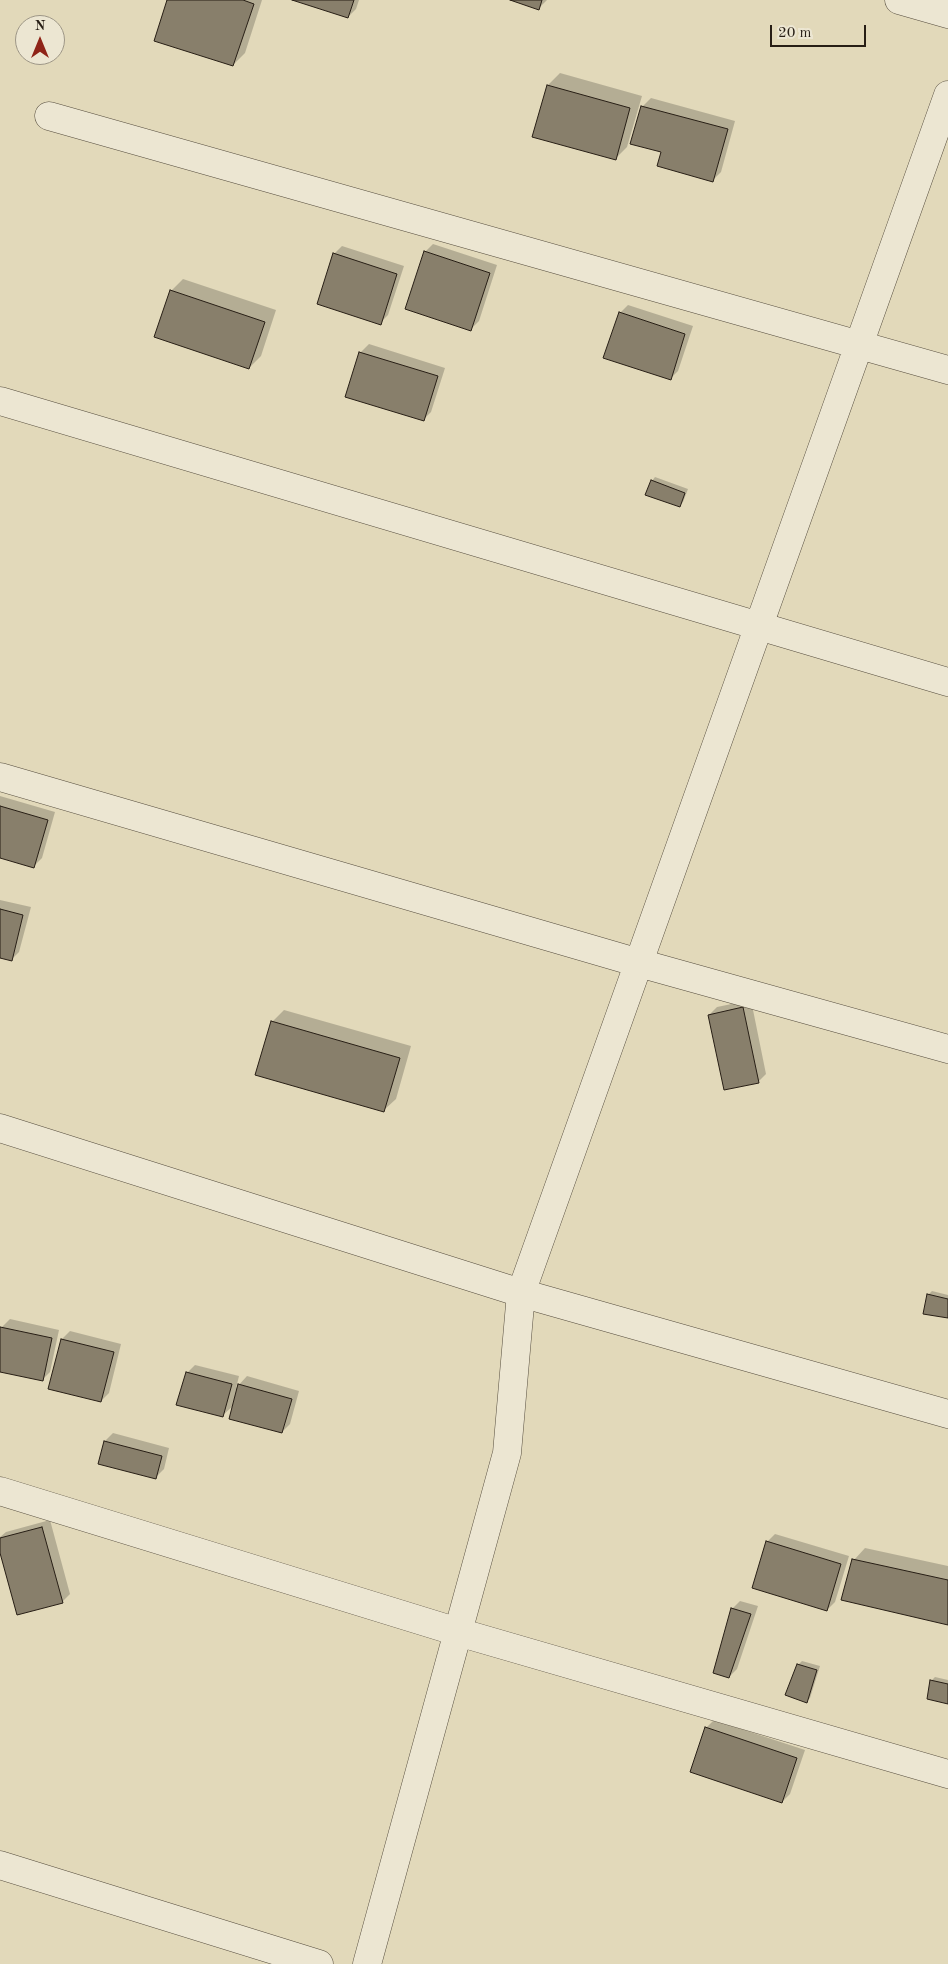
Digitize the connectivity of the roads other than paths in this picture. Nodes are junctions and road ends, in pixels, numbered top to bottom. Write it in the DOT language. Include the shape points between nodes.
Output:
graph roads {
  1 [pos="899,0"];
  2 [pos="948,14"];
  3 [pos="948,95"];
  4 [pos="49,116"];
  5 [pos="859,345"];
  6 [pos="948,370"];
  7 [pos="0,401"];
  8 [pos="759,627"];
  9 [pos="948,682"];
  10 [pos="0,777"];
  11 [pos="639,963"];
  12 [pos="948,1049"];
  13 [pos="0,1128"];
  14 [pos="521,1293"];
  15 [pos="948,1414"];
  16 [pos="0,1491"];
  17 [pos="458,1632"];
  18 [pos="948,1774"];
  19 [pos="0,1865"];
  20 [pos="319,1964"];
  21 [pos="367,1964"];
  1 -- 2 [label="street"];
  3 -- 5 [label="street"];
  4 -- 5 [label="street"];
  5 -- 6 [label="street"];
  5 -- 8 [label="street"];
  7 -- 8 [label="street"];
  8 -- 9 [label="street"];
  8 -- 11 [label="street"];
  10 -- 11 [label="street"];
  11 -- 12 [label="street"];
  11 -- 14 [label="street"];
  13 -- 14 [label="street"];
  14 -- 15 [label="street"];
  14 -- 17 [label="street" via="507,1453"];
  16 -- 17 [label="street"];
  17 -- 18 [label="street"];
  17 -- 21 [label="street"];
  19 -- 20 [label="street"];
}
